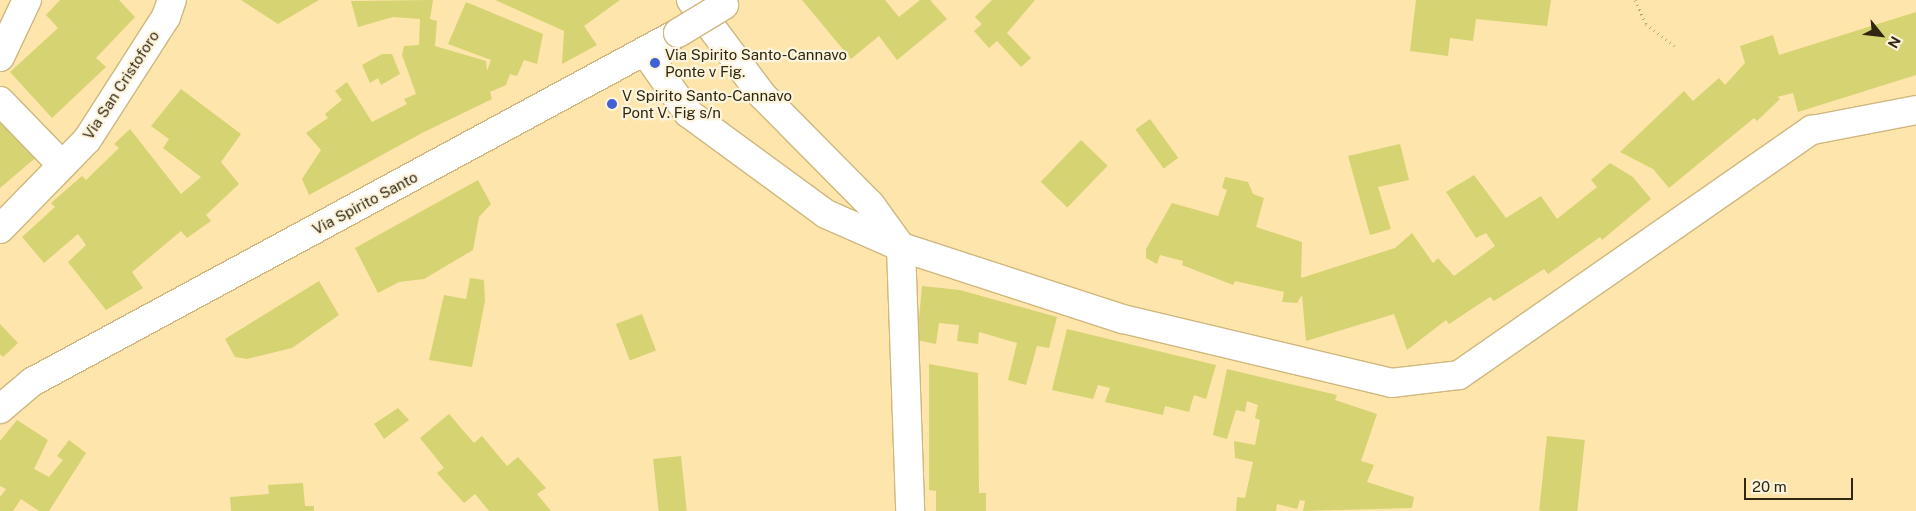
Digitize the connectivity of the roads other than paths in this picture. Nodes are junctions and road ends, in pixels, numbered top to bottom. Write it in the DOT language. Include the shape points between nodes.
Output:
graph roads {
  1 [pos="27,0"];
  2 [pos="172,0"];
  3 [pos="691,0"];
  4 [pos="729,2"];
  5 [pos="645,52"];
  6 [pos="0,57"];
  7 [pos="0,101"];
  8 [pos="1916,110"];
  9 [pos="62,165"];
  10 [pos="0,229"];
  11 [pos="901,247"];
  12 [pos="0,409"];
  13 [pos="910,511"];
  1 -- 6 [label="street"];
  2 -- 9 [label="street, Via San Cristoforo" via="166,17 87,140"];
  3 -- 11 [label="street" via="762,96 870,204"];
  4 -- 5 [label="street, Via Spirito Santo, bridge"];
  5 -- 11 [label="street" via="688,113 826,214"];
  5 -- 12 [label="street, Via Spirito Santo" via="32,382"];
  7 -- 9 [label="street"];
  8 -- 11 [label="street" via="1812,130 1459,375 1391,383 1123,319"];
  9 -- 10 [label="street, Via San Cristoforo"];
  11 -- 13 [label="street"];
}
